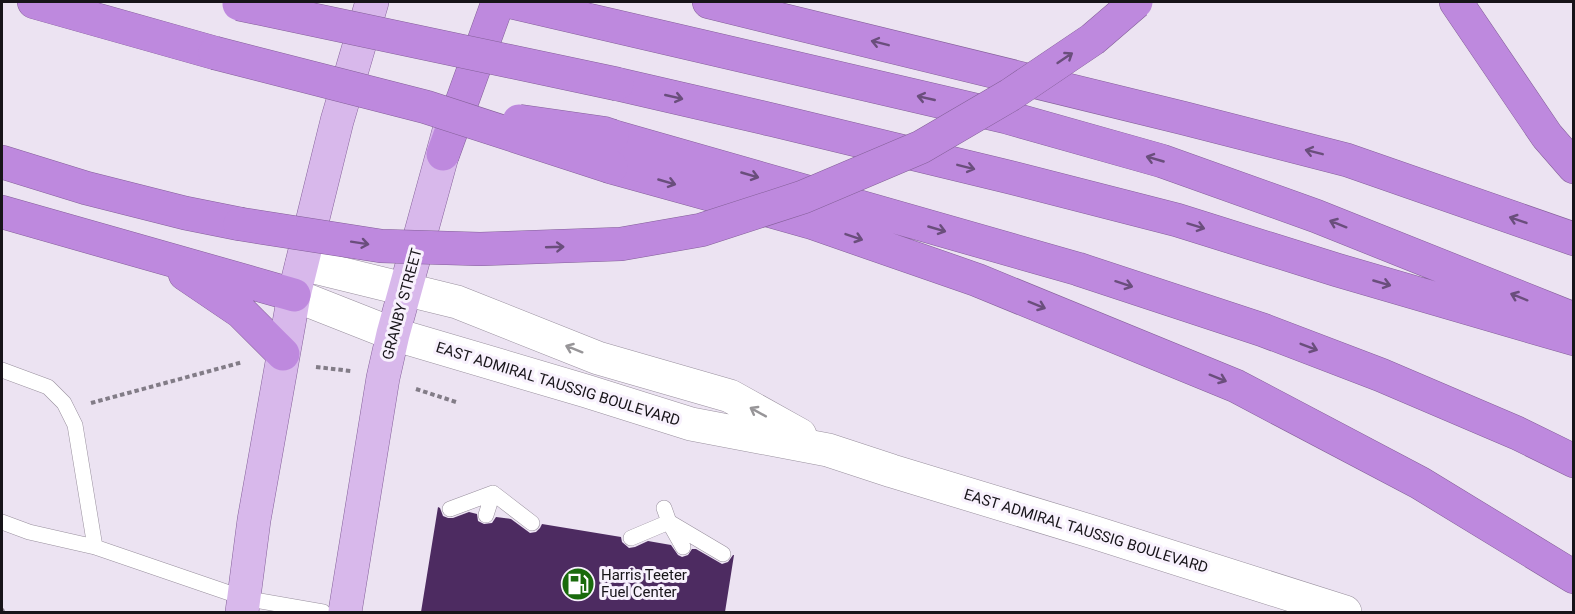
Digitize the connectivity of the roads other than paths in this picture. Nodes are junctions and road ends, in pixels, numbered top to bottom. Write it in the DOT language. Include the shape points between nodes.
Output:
graph roads {
  1 [pos="34,2"];
  2 [pos="372,2"];
  3 [pos="486,2"];
  4 [pos="498,2"];
  5 [pos="511,2"];
  6 [pos="710,2"];
  7 [pos="1136,2"];
  8 [pos="1456,2"];
  9 [pos="234,3"];
  10 [pos="612,151"];
  11 [pos="443,154"];
  12 [pos="2,162"];
  13 [pos="1574,167"];
  14 [pos="2,212"];
  15 [pos="1574,239"];
  16 [pos="152,255"];
  17 [pos="298,279"];
  18 [pos="405,290"];
  19 [pos="1574,319"];
  20 [pos="393,334"];
  21 [pos="1574,339"];
  22 [pos="283,354"];
  23 [pos="2,370"];
  24 [pos="828,450"];
  25 [pos="1574,461"];
  26 [pos="493,493"];
  27 [pos="450,509"];
  28 [pos="486,515"];
  29 [pos="667,515"];
  30 [pos="2,522"];
  31 [pos="532,523"];
  32 [pos="631,538"];
  33 [pos="95,547"];
  34 [pos="683,547"];
  35 [pos="723,554"];
  36 [pos="1574,577"];
  37 [pos="243,605"];
  38 [pos="1297,605"];
  39 [pos="323,612"];
  40 [pos="345,612"];
  41 [pos="1345,612"];
  1 -- 10 [label="highway, bridge" via="215,53"];
  2 -- 17 [label="main road" via="337,120"];
  3 -- 11 [label="main road, GRANBY STREET"];
  4 -- 11 [label="highway"];
  19 -- 5 [label="highway, one-way" via="1316,216 1162,161 1006,117"];
  15 -- 6 [label="highway, one-way" via="1347,160"];
  12 -- 7 [label="highway, one-way, bridge" via="185,213 381,246 480,249 621,244 701,230 802,197 921,147 1010,95 1093,39"];
  8 -- 13 [label="highway" via="1547,136"];
  9 -- 21 [label="highway, one-way, bridge" via="617,84 1009,177 1177,220"];
  10 -- 25 [label="highway, one-way" via="1078,269 1263,330 1402,384"];
  10 -- 36 [label="highway, one-way" via="977,280 1236,386 1420,483"];
  11 -- 18 [label="main road, GRANBY STREET"];
  14 -- 16 [label="highway"];
  16 -- 17 [label="highway"];
  16 -- 22 [label="highway" via="241,312"];
  17 -- 18 [label="main road, EAST ADMIRAL TAUSSIG BOULEVARD"];
  17 -- 20 [label="main road, EAST ADMIRAL TAUSSIG BOULEVARD"];
  17 -- 22 [label="main road"];
  18 -- 20 [label="main road, GRANBY STREET"];
  24 -- 18 [label="main road, EAST ADMIRAL TAUSSIG BOULEVARD, one-way" via="729,396 598,358 457,302"];
  20 -- 24 [label="main road, EAST ADMIRAL TAUSSIG BOULEVARD" via="691,424"];
  20 -- 40 [label="main road, GRANBY STREET"];
  22 -- 37 [label="main road"];
  23 -- 33 [label="lane" via="48,387 64,403 75,425"];
  24 -- 38 [label="main road, EAST ADMIRAL TAUSSIG BOULEVARD"];
  26 -- 27 [label="lane"];
  26 -- 28 [label="lane"];
  26 -- 31 [label="lane"];
  29 -- 32 [label="lane"];
  29 -- 34 [label="lane"];
  29 -- 35 [label="lane"];
  30 -- 33 [label="lane"];
  33 -- 37 [label="lane"];
  37 -- 39 [label="lane"];
  38 -- 41 [label="main road, EAST ADMIRAL TAUSSIG BOULEVARD"];
}
